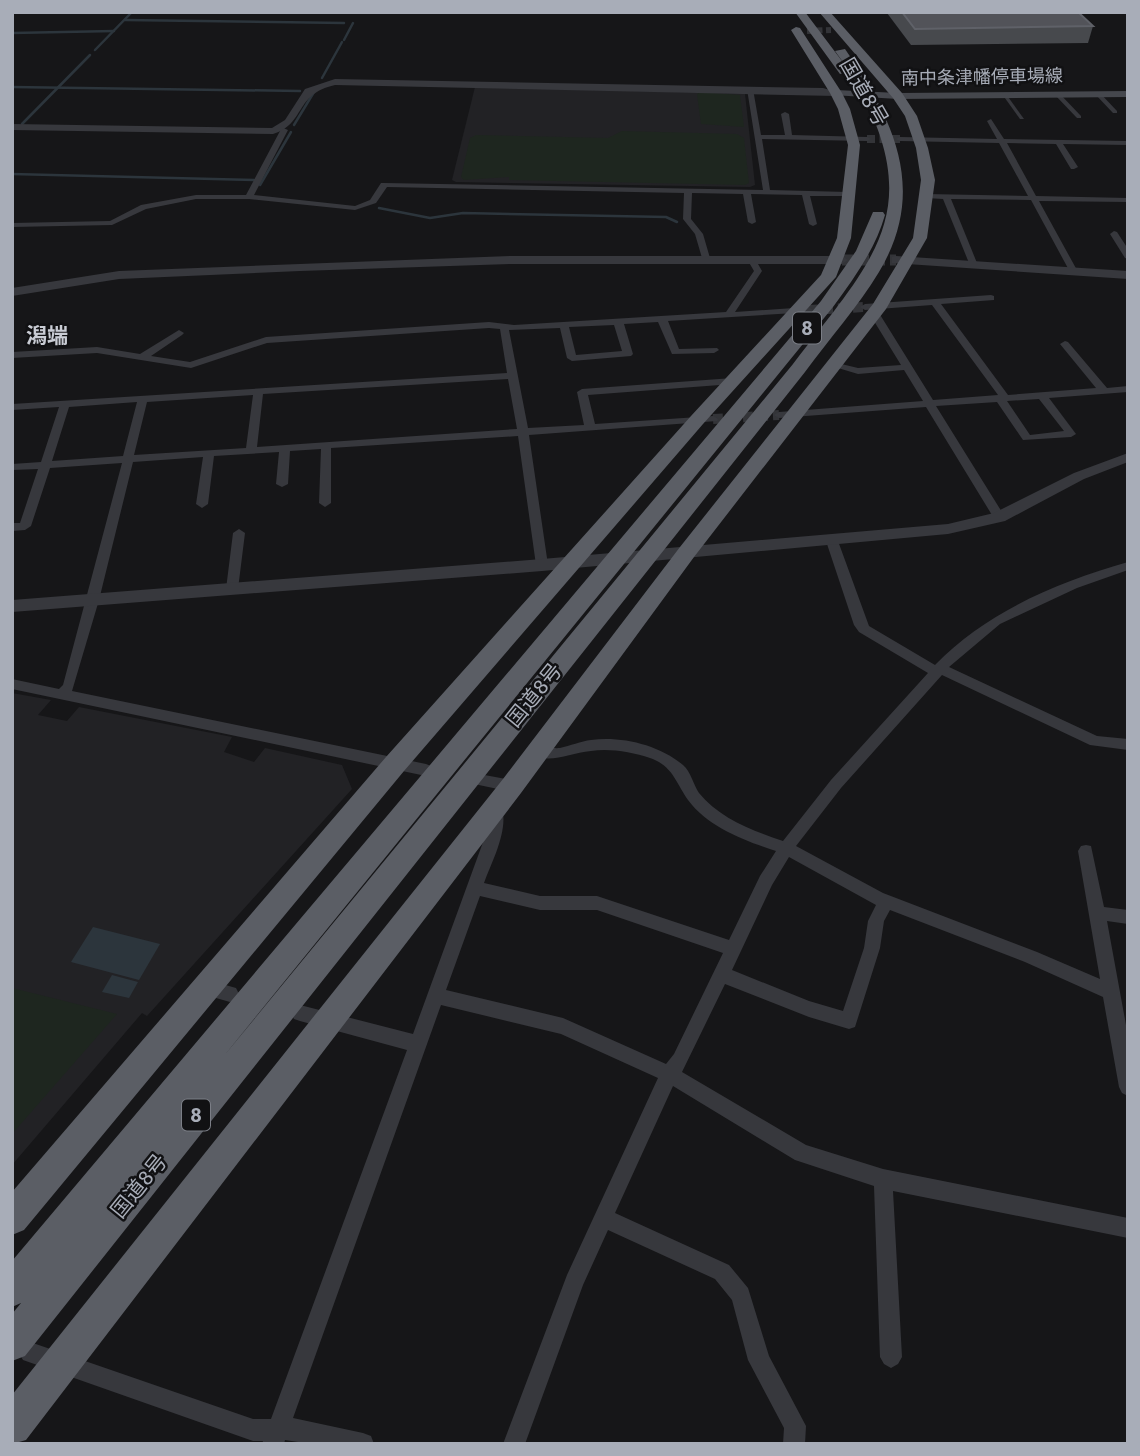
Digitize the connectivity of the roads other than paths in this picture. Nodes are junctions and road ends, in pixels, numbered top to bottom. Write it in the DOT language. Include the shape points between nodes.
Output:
graph roads {
  1 [pos="800,20"];
  2 [pos="832,24"];
  3 [pos="750,89"];
  4 [pos="1097,93"];
  5 [pos="1128,93"];
  6 [pos="1058,94"];
  7 [pos="865,95"];
  8 [pos="1004,95"];
  9 [pos="1115,112"];
  10 [pos="785,114"];
  11 [pos="1079,117"];
  12 [pos="1022,118"];
  13 [pos="992,121"];
  14 [pos="12,127"];
  15 [pos="281,129"];
  16 [pos="758,137"];
  17 [pos="789,137"];
  18 [pos="858,141"];
  19 [pos="912,141"];
  20 [pos="1004,141"];
  21 [pos="1058,142"];
  22 [pos="1128,143"];
  23 [pos="1074,167"];
  24 [pos="688,191"];
  25 [pos="747,192"];
  26 [pos="767,192"];
  27 [pos="805,193"];
  28 [pos="856,196"];
  29 [pos="936,196"];
  30 [pos="249,197"];
  31 [pos="1035,198"];
  32 [pos="1128,200"];
  33 [pos="862,218"];
  34 [pos="752,222"];
  35 [pos="813,224"];
  36 [pos="12,225"];
  37 [pos="1114,234"];
  38 [pos="903,246"];
  39 [pos="1128,256"];
  40 [pos="706,258"];
  41 [pos="751,259"];
  42 [pos="839,260"];
  43 [pos="972,263"];
  44 [pos="1074,272"];
  45 [pos="1128,275"];
  46 [pos="12,292"];
  47 [pos="991,298"];
  48 [pos="935,302"];
  49 [pos="827,304"];
  50 [pos="873,309"];
  51 [pos="802,310"];
  52 [pos="729,314"];
  53 [pos="662,319"];
  54 [pos="618,321"];
  55 [pos="564,325"];
  56 [pos="504,327"];
  57 [pos="179,333"];
  58 [pos="1065,344"];
  59 [pos="714,349"];
  60 [pos="12,355"];
  61 [pos="142,357"];
  62 [pos="833,365"];
  63 [pos="907,367"];
  64 [pos="799,368"];
  65 [pos="512,376"];
  66 [pos="733,381"];
  67 [pos="1128,389"];
  68 [pos="1104,391"];
  69 [pos="258,392"];
  70 [pos="1042,395"];
  71 [pos="1003,398"];
  72 [pos="143,399"];
  73 [pos="65,404"];
  74 [pos="929,404"];
  75 [pos="12,407"];
  76 [pos="788,414"];
  77 [pos="705,420"];
  78 [pos="590,427"];
  79 [pos="523,432"];
  80 [pos="326,446"];
  81 [pos="285,448"];
  82 [pos="251,451"];
  83 [pos="209,454"];
  84 [pos="1128,457"];
  85 [pos="129,459"];
  86 [pos="45,465"];
  87 [pos="12,467"];
  88 [pos="282,484"];
  89 [pos="325,503"];
  90 [pos="202,504"];
  91 [pos="999,517"];
  92 [pos="659,523"];
  93 [pos="12,527"];
  94 [pos="239,533"];
  95 [pos="832,541"];
  96 [pos="687,552"];
  97 [pos="573,562"];
  98 [pos="542,565"];
  99 [pos="1128,566"];
  100 [pos="232,589"];
  101 [pos="93,600"];
  102 [pos="12,606"];
  103 [pos="938,671"];
  104 [pos="12,684"];
  105 [pos="63,694"];
  106 [pos="1128,745"];
  107 [pos="538,751"];
  108 [pos="395,764"];
  109 [pos="426,770"];
  110 [pos="479,780"];
  111 [pos="512,786"];
  112 [pos="496,806"];
  113 [pos="786,848"];
  114 [pos="1086,851"];
  115 [pos="367,883"];
  116 [pos="475,888"];
  117 [pos="886,901"];
  118 [pos="1097,913"];
  119 [pos="1128,917"];
  120 [pos="733,949"];
  121 [pos="721,974"];
  122 [pos="208,988"];
  123 [pos="1111,992"];
  124 [pos="230,994"];
  125 [pos="436,996"];
  126 [pos="300,1013"];
  127 [pos="327,1021"];
  128 [pos="418,1044"];
  129 [pos="669,1074"];
  130 [pos="1128,1087"];
  131 [pos="883,1179"];
  132 [pos="12,1218"];
  133 [pos="604,1218"];
  134 [pos="1128,1228"];
  135 [pos="12,1289"];
  136 [pos="21,1348"];
  137 [pos="891,1357"];
  138 [pos="60,1364"];
  139 [pos="12,1426"];
  140 [pos="276,1436"];
  141 [pos="363,1444"];
  142 [pos="514,1444"];
  143 [pos="794,1444"];
  1 -- 7 [label="highway"];
  2 -- 7 [label="highway"];
  3 -- 7 [label="street"];
  3 -- 15 [label="street" via="335,82 318,84 303,93"];
  3 -- 16 [label="street"];
  4 -- 5 [label="main road, 南中条津幡停車場線"];
  4 -- 6 [label="main road, 南中条津幡停車場線"];
  4 -- 9 [label="street"];
  6 -- 8 [label="main road, 南中条津幡停車場線"];
  6 -- 11 [label="street"];
  7 -- 8 [label="main road, 南中条津幡停車場線"];
  7 -- 18 [label="highway" via="844,109"];
  7 -- 19 [label="highway" via="911,116"];
  7 -- 49 [label="highway, 国道8号 / 8" via="881,159 881,202 874,231 858,262"];
  7 -- 64 [label="highway, 国道8号 / 8" via="884,122 895,159 898,181 893,223 871,272"];
  8 -- 12 [label="street"];
  10 -- 17 [label="street"];
  13 -- 20 [label="street"];
  14 -- 15 [label="street"];
  15 -- 30 [label="street"];
  16 -- 17 [label="street"];
  16 -- 26 [label="street"];
  17 -- 18 [label="street"];
  18 -- 28 [label="highway"];
  19 -- 20 [label="street"];
  19 -- 29 [label="highway"];
  19 -- 38 [label="highway, 8" via="912,204"];
  20 -- 21 [label="street"];
  20 -- 31 [label="street"];
  21 -- 22 [label="street"];
  21 -- 23 [label="street"];
  24 -- 25 [label="street"];
  24 -- 30 [label="street" via="384,185 376,202 355,208"];
  24 -- 40 [label="street" via="687,219 699,234"];
  25 -- 26 [label="street"];
  25 -- 34 [label="street"];
  26 -- 27 [label="street"];
  27 -- 28 [label="street"];
  27 -- 35 [label="street"];
  28 -- 42 [label="highway"];
  29 -- 31 [label="street"];
  29 -- 38 [label="highway" via="920,238"];
  29 -- 43 [label="street"];
  30 -- 36 [label="street" via="195,197 144,207 112,223"];
  31 -- 32 [label="street"];
  31 -- 44 [label="street"];
  33 -- 49 [label="highway, 8" via="855,248 825,295"];
  37 -- 39 [label="street"];
  38 -- 43 [label="street"];
  38 -- 50 [label="highway"];
  38 -- 64 [label="highway, 8" via="811,362"];
  40 -- 41 [label="street"];
  40 -- 46 [label="street" via="510,260 119,275"];
  41 -- 42 [label="street"];
  41 -- 52 [label="street" via="758,271"];
  42 -- 51 [label="highway"];
  43 -- 44 [label="street"];
  44 -- 45 [label="street"];
  47 -- 48 [label="street"];
  48 -- 50 [label="street"];
  48 -- 71 [label="street"];
  49 -- 92 [label="highway, 国道8号 / 8"];
  50 -- 62 [label="highway"];
  50 -- 63 [label="street"];
  51 -- 52 [label="street"];
  51 -- 66 [label="highway"];
  52 -- 53 [label="street"];
  53 -- 54 [label="street"];
  53 -- 59 [label="street" via="675,352"];
  54 -- 55 [label="street"];
  54 -- 55 [label="street" via="628,354 572,358"];
  55 -- 56 [label="street"];
  56 -- 61 [label="street" via="267,340 191,365"];
  56 -- 65 [label="street"];
  57 -- 61 [label="street"];
  58 -- 68 [label="street"];
  60 -- 61 [label="street" via="85,349"];
  62 -- 63 [label="street" via="858,370"];
  62 -- 76 [label="highway"];
  63 -- 74 [label="street"];
  64 -- 92 [label="highway, 国道8号 / 8"];
  65 -- 69 [label="street"];
  65 -- 79 [label="street"];
  66 -- 77 [label="highway"];
  66 -- 78 [label="street" via="582,391"];
  67 -- 68 [label="street"];
  68 -- 70 [label="street"];
  69 -- 72 [label="street"];
  69 -- 82 [label="street"];
  70 -- 71 [label="street"];
  70 -- 71 [label="street" via="1071,434 1027,438"];
  71 -- 74 [label="street"];
  72 -- 73 [label="street"];
  72 -- 85 [label="street"];
  73 -- 75 [label="street"];
  73 -- 86 [label="street"];
  74 -- 76 [label="street"];
  74 -- 91 [label="street"];
  76 -- 96 [label="highway"];
  77 -- 78 [label="street"];
  77 -- 97 [label="highway"];
  78 -- 79 [label="street"];
  79 -- 80 [label="street"];
  79 -- 98 [label="street"];
  80 -- 81 [label="street"];
  80 -- 89 [label="street"];
  81 -- 82 [label="street"];
  81 -- 88 [label="street"];
  82 -- 83 [label="street"];
  83 -- 85 [label="street"];
  83 -- 90 [label="street"];
  84 -- 91 [label="street"];
  85 -- 86 [label="street"];
  85 -- 101 [label="street"];
  86 -- 87 [label="street"];
  86 -- 93 [label="street" via="24,526"];
  91 -- 95 [label="street" via="948,530"];
  92 -- 115 [label="highway, 国道8号 / 8"];
  94 -- 100 [label="street"];
  95 -- 96 [label="street"];
  95 -- 103 [label="street" via="864,629"];
  96 -- 97 [label="street"];
  96 -- 107 [label="highway"];
  97 -- 98 [label="street"];
  97 -- 108 [label="highway"];
  98 -- 100 [label="street"];
  99 -- 103 [label="street" via="995,621"];
  100 -- 101 [label="street"];
  101 -- 102 [label="street"];
  101 -- 105 [label="street"];
  103 -- 106 [label="street" via="1095,741"];
  103 -- 113 [label="street" via="836,784"];
  104 -- 105 [label="street"];
  105 -- 108 [label="street"];
  107 -- 111 [label="highway"];
  107 -- 113 [label="street" via="556,754 592,745 657,754 680,771 694,797 719,819"];
  108 -- 109 [label="street"];
  108 -- 122 [label="highway"];
  110 -- 111 [label="street"];
  111 -- 112 [label="highway"];
  112 -- 116 [label="street" via="494,834"];
  112 -- 127 [label="highway"];
  113 -- 117 [label="street"];
  113 -- 120 [label="street"];
  114 -- 118 [label="street"];
  115 -- 135 [label="highway, 国道8号 / 8"];
  115 -- 136 [label="highway, 国道8号 / 8"];
  116 -- 120 [label="street" via="540,903 597,903"];
  116 -- 125 [label="street"];
  117 -- 121 [label="street" via="876,920 849,1021"];
  117 -- 123 [label="street"];
  118 -- 119 [label="street"];
  118 -- 123 [label="street"];
  120 -- 121 [label="street"];
  121 -- 129 [label="street"];
  122 -- 124 [label="street"];
  122 -- 132 [label="highway"];
  123 -- 130 [label="street"];
  125 -- 128 [label="street"];
  125 -- 129 [label="street" via="563,1026"];
  126 -- 127 [label="street"];
  127 -- 128 [label="street"];
  127 -- 138 [label="highway"];
  128 -- 140 [label="street"];
  129 -- 131 [label="street" via="802,1153"];
  129 -- 133 [label="street"];
  131 -- 134 [label="street"];
  131 -- 137 [label="street"];
  133 -- 142 [label="street" via="574,1282"];
  133 -- 143 [label="street" via="722,1272 741,1296 759,1360 795,1426"];
  136 -- 138 [label="street"];
  138 -- 139 [label="highway"];
  138 -- 140 [label="street"];
  140 -- 141 [label="street" via="294,1429"];
}
